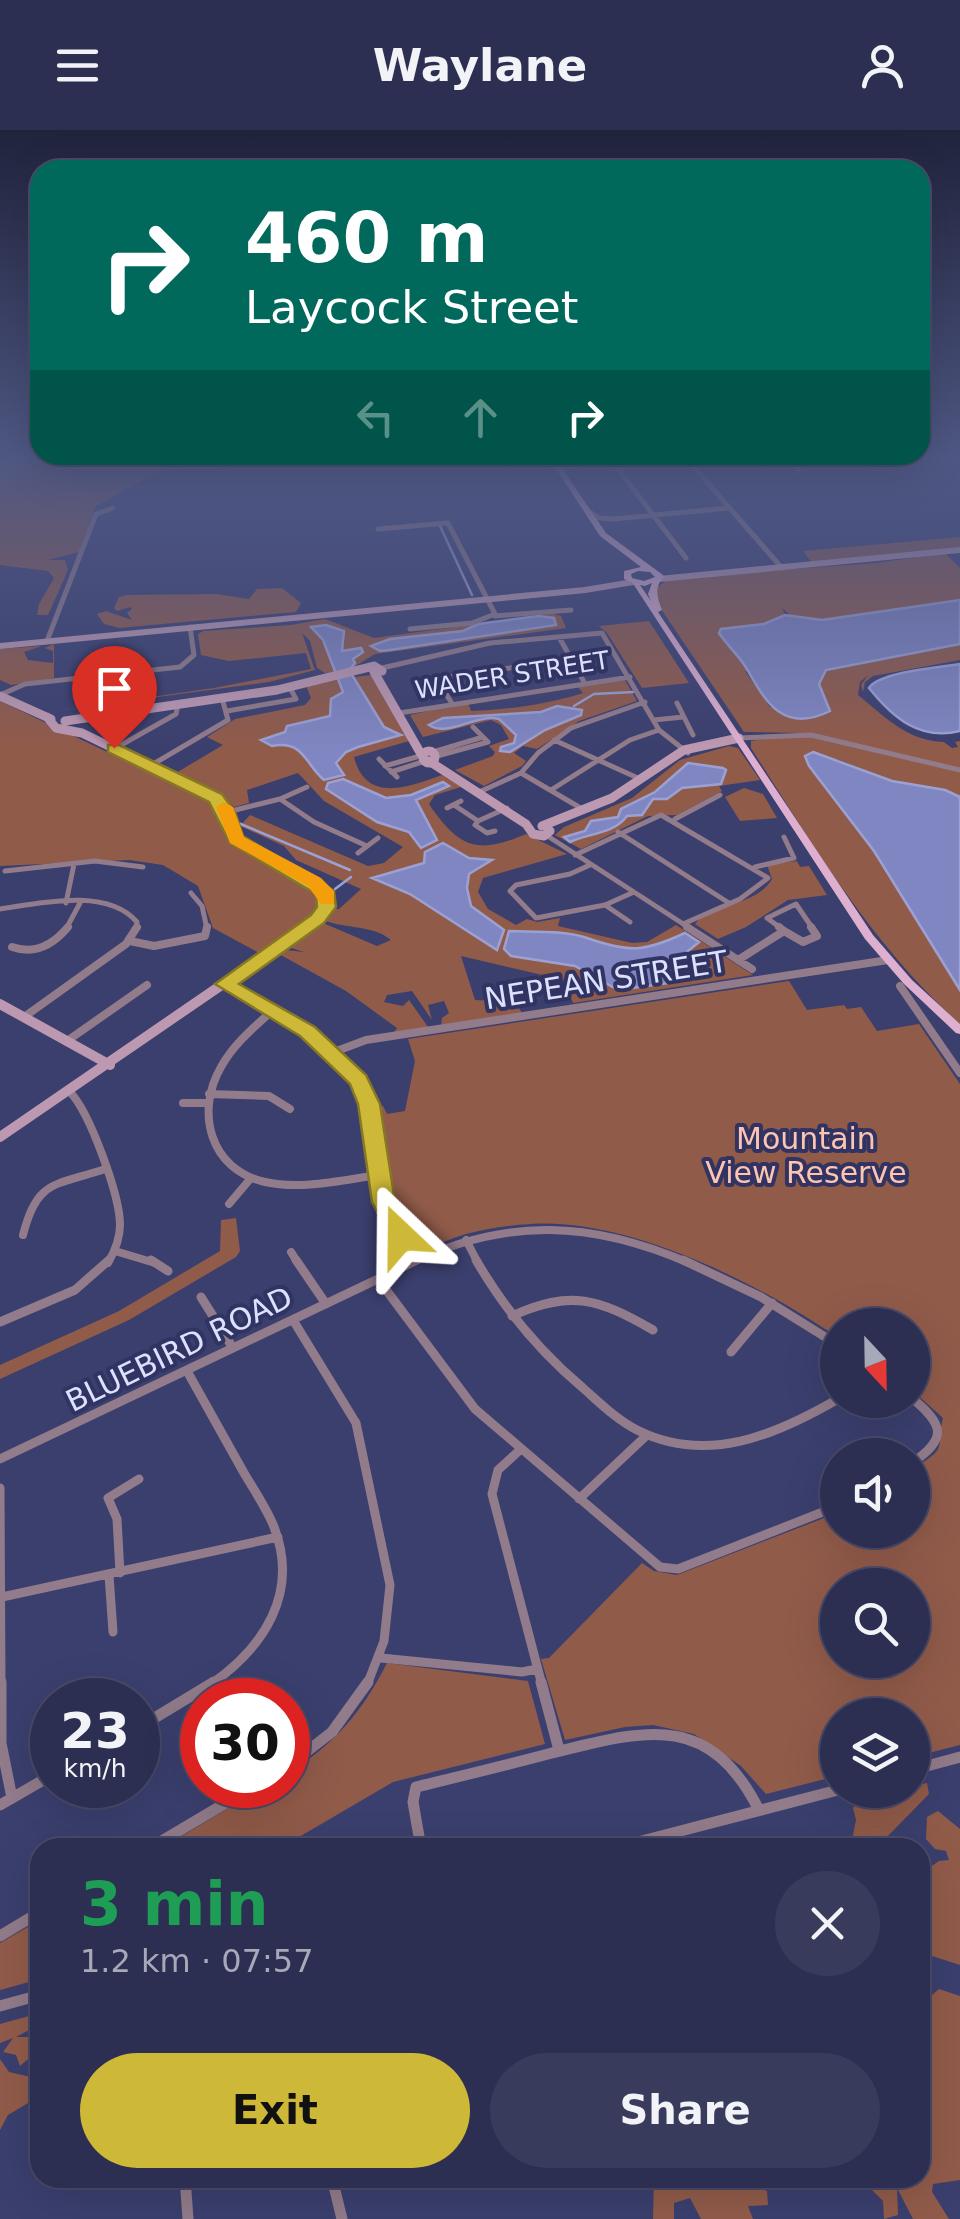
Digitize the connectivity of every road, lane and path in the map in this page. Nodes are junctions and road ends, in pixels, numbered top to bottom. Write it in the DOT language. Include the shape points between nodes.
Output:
graph roads {
  1 [pos="81,555"];
  2 [pos="465,555"];
  3 [pos="622,555"];
  4 [pos="630,555"];
  5 [pos="684,555"];
  6 [pos="771,555"];
  7 [pos="906,555"];
  8 [pos="686,558"];
  9 [pos="782,568"];
  10 [pos="650,570"];
  11 [pos="742,572"];
  12 [pos="631,577"];
  13 [pos="658,580"];
  14 [pos="488,599"];
  15 [pos="571,610"];
  16 [pos="495,616"];
  17 [pos="190,627"];
  18 [pos="410,629"];
  19 [pos="53,632"];
  20 [pos="559,637"];
  21 [pos="68,639"];
  22 [pos="48,641"];
  23 [pos="0,646"];
  24 [pos="570,659"];
  25 [pos="96,660"];
  26 [pos="377,670"];
  27 [pos="136,673"];
  28 [pos="630,677"];
  29 [pos="584,682"];
  30 [pos="289,686"];
  31 [pos="0,696"];
  32 [pos="222,698"];
  33 [pos="451,702"];
  34 [pos="645,702"];
  35 [pos="677,702"];
  36 [pos="178,704"];
  37 [pos="227,711"];
  38 [pos="402,712"];
  39 [pos="683,717"];
  40 [pos="654,720"];
  41 [pos="729,721"];
  42 [pos="64,724"];
  43 [pos="472,728"];
  44 [pos="659,730"];
  45 [pos="693,736"];
  46 [pos="740,739"];
  47 [pos="554,740"];
  48 [pos="114,748"];
  49 [pos="686,752"];
  50 [pos="429,757"];
  51 [pos="379,759"];
  52 [pos="600,760"];
  53 [pos="150,766"];
  54 [pos="960,770"];
  55 [pos="522,772"];
  56 [pos="640,779"];
  57 [pos="307,787"];
  58 [pos="552,790"];
  59 [pos="479,792"];
  60 [pos="714,796"];
  61 [pos="280,799"];
  62 [pos="454,804"];
  63 [pos="505,808"];
  64 [pos="584,810"];
  65 [pos="227,812"];
  66 [pos="675,820"];
  67 [pos="478,821"];
  68 [pos="495,831"];
  69 [pos="543,831"];
  70 [pos="618,832"];
  71 [pos="378,838"];
  72 [pos="784,838"];
  73 [pos="366,846"];
  74 [pos="358,852"];
  75 [pos="572,853"];
  76 [pos="795,854"];
  77 [pos="74,864"];
  78 [pos="590,864"];
  79 [pos="802,864"];
  80 [pos="143,867"];
  81 [pos="755,867"];
  82 [pos="5,871"];
  83 [pos="191,892"];
  84 [pos="634,892"];
  85 [pos="66,903"];
  86 [pos="80,903"];
  87 [pos="729,903"];
  88 [pos="605,905"];
  89 [pos="0,909"];
  90 [pos="630,922"];
  91 [pos="683,924"];
  92 [pos="784,932"];
  93 [pos="130,940"];
  94 [pos="12,948"];
  95 [pos="738,960"];
  96 [pos="888,960"];
  97 [pos="752,969"];
  98 [pos="225,984"];
  99 [pos="147,985"];
  100 [pos="900,986"];
  101 [pos="0,1004"];
  102 [pos="272,1010"];
  103 [pos="24,1017"];
  104 [pos="960,1030"];
  105 [pos="67,1041"];
  106 [pos="334,1052"];
  107 [pos="110,1065"];
  108 [pos="960,1073"];
  109 [pos="70,1092"];
  110 [pos="208,1098"];
  111 [pos="182,1103"];
  112 [pos="290,1109"];
  113 [pos="0,1137"];
  114 [pos="105,1170"];
  115 [pos="379,1175"];
  116 [pos="251,1178"];
  117 [pos="229,1204"];
  118 [pos="23,1235"];
  119 [pos="466,1240"];
  120 [pos="114,1252"];
  121 [pos="291,1252"];
  122 [pos="419,1259"];
  123 [pos="168,1271"];
  124 [pos="378,1279"];
  125 [pos="201,1297"];
  126 [pos="772,1303"];
  127 [pos="326,1304"];
  128 [pos="512,1316"];
  129 [pos="293,1320"];
  130 [pos="0,1322"];
  131 [pos="654,1330"];
  132 [pos="820,1334"];
  133 [pos="233,1348"];
  134 [pos="732,1352"];
  135 [pos="187,1371"];
  136 [pos="820,1409"];
  137 [pos="930,1413"];
  138 [pos="646,1435"];
  139 [pos="521,1450"];
  140 [pos="930,1451"];
  141 [pos="0,1460"];
  142 [pos="139,1479"];
  143 [pos="0,1488"];
  144 [pos="579,1499"];
  145 [pos="820,1513"];
  146 [pos="278,1538"];
  147 [pos="115,1574"];
  148 [pos="2,1597"];
  149 [pos="113,1632"];
  150 [pos="382,1658"];
  151 [pos="538,1669"];
  152 [pos="160,1716"];
  153 [pos="310,1750"];
  154 [pos="558,1750"];
  155 [pos="960,1757"];
  156 [pos="930,1765"];
  157 [pos="30,1788"];
  158 [pos="820,1795"];
  159 [pos="12,1798"];
  160 [pos="0,1804"];
  161 [pos="217,1808"];
  162 [pos="759,1810"];
  163 [pos="167,1838"];
  164 [pos="420,1838"];
  165 [pos="654,1838"];
  166 [pos="30,1918"];
  167 [pos="0,1936"];
  168 [pos="30,1998"];
  169 [pos="0,2006"];
  170 [pos="186,2188"];
  171 [pos="334,2188"];
  172 [pos="188,2219"];
  173 [pos="342,2219"];
  1 -- 19 [label="street"];
  2 -- 14 [label="street"];
  3 -- 12 [label="main road"];
  4 -- 10 [label="main road"];
  5 -- 8 [label="street"];
  6 -- 9 [label="street"];
  7 -- 9 [label="street"];
  9 -- 11 [label="street"];
  10 -- 11 [label="street"];
  10 -- 12 [label="main road"];
  10 -- 13 [label="main road"];
  11 -- 13 [label="street"];
  12 -- 13 [label="main road"];
  12 -- 14 [label="street" via="588,589"];
  12 -- 41 [label="main road"];
  13 -- 41 [label="main road" via="654,604"];
  14 -- 16 [label="street"];
  14 -- 17 [label="street"];
  15 -- 16 [label="street"];
  16 -- 18 [label="street"];
  17 -- 21 [label="street"];
  17 -- 27 [label="street" via="190,661"];
  19 -- 21 [label="street"];
  19 -- 22 [label="street"];
  20 -- 24 [label="street"];
  20 -- 26 [label="street" via="402,660"];
  20 -- 28 [label="street" via="605,634"];
  21 -- 22 [label="street"];
  22 -- 23 [label="street"];
  24 -- 29 [label="street"];
  24 -- 33 [label="street" via="442,678"];
  25 -- 27 [label="street" via="130,659"];
  26 -- 30 [label="street"];
  26 -- 38 [label="street"];
  27 -- 31 [label="street" via="25,684"];
  28 -- 29 [label="street, WADER STREET"];
  28 -- 34 [label="street"];
  29 -- 33 [label="street, WADER STREET"];
  30 -- 32 [label="street"];
  30 -- 37 [label="street" via="296,700"];
  31 -- 42 [label="street"];
  32 -- 36 [label="street"];
  32 -- 37 [label="street"];
  33 -- 38 [label="street, WADER STREET"];
  34 -- 40 [label="street"];
  34 -- 47 [label="street"];
  35 -- 39 [label="street"];
  36 -- 42 [label="street"];
  36 -- 48 [label="street" via="176,714"];
  37 -- 53 [label="street" via="227,722"];
  38 -- 50 [label="street"];
  39 -- 40 [label="street"];
  39 -- 45 [label="street"];
  40 -- 44 [label="street"];
  41 -- 46 [label="main road"];
  42 -- 48 [label="street"];
  43 -- 50 [label="street" via="485,740"];
  44 -- 49 [label="street"];
  44 -- 52 [label="street"];
  46 -- 49 [label="street"];
  46 -- 54 [label="street" via="811,735"];
  46 -- 96 [label="main road"];
  47 -- 52 [label="street"];
  47 -- 55 [label="street"];
  48 -- 53 [label="street"];
  49 -- 56 [label="street"];
  49 -- 69 [label="street" via="626,794"];
  50 -- 51 [label="street" via="391,772"];
  50 -- 59 [label="street"];
  52 -- 56 [label="street"];
  52 -- 58 [label="street"];
  53 -- 65 [label="street" via="216,798"];
  55 -- 58 [label="street"];
  55 -- 59 [label="street"];
  56 -- 64 [label="street"];
  57 -- 61 [label="street"];
  58 -- 64 [label="street"];
  59 -- 63 [label="street"];
  60 -- 66 [label="street"];
  61 -- 65 [label="street"];
  61 -- 73 [label="street"];
  62 -- 67 [label="street"];
  63 -- 67 [label="street"];
  63 -- 69 [label="street"];
  64 -- 69 [label="street"];
  65 -- 98 [label="street" via="236,840 319,885 327,903 318,919"];
  66 -- 70 [label="street" via="656,816"];
  66 -- 81 [label="street"];
  67 -- 68 [label="street" via="474,825 487,833"];
  69 -- 75 [label="street"];
  70 -- 75 [label="street"];
  70 -- 87 [label="street"];
  71 -- 73 [label="street"];
  72 -- 76 [label="street"];
  73 -- 74 [label="street"];
  75 -- 78 [label="street"];
  76 -- 79 [label="street"];
  76 -- 81 [label="street"];
  77 -- 80 [label="street"];
  77 -- 82 [label="street"];
  77 -- 85 [label="street"];
  78 -- 84 [label="street"];
  78 -- 88 [label="street" via="510,891 536,918"];
  81 -- 87 [label="street" via="768,880"];
  83 -- 93 [label="street" via="208,928 204,936 154,946"];
  84 -- 88 [label="street"];
  84 -- 91 [label="street"];
  85 -- 86 [label="street"];
  85 -- 89 [label="street"];
  86 -- 93 [label="street" via="129,909 138,924"];
  86 -- 94 [label="street" via="70,928 36,951"];
  87 -- 91 [label="street"];
  88 -- 90 [label="street"];
  91 -- 95 [label="street"];
  92 -- 92 [label="street" via="803,942 817,934 796,904 768,916"];
  92 -- 95 [label="street"];
  93 -- 103 [label="street"];
  95 -- 97 [label="street"];
  96 -- 104 [label="main road"];
  96 -- 106 [label="street, NEPEAN STREET" via="366,1040"];
  98 -- 102 [label="street"];
  98 -- 107 [label="street"];
  99 -- 105 [label="street"];
  100 -- 108 [label="street"];
  101 -- 103 [label="street"];
  102 -- 106 [label="street"];
  102 -- 110 [label="street" via="232,1050"];
  103 -- 105 [label="street"];
  105 -- 107 [label="street"];
  106 -- 115 [label="street" via="365,1093"];
  107 -- 109 [label="street"];
  109 -- 113 [label="street"];
  109 -- 114 [label="street" via="87,1111"];
  110 -- 111 [label="street"];
  110 -- 112 [label="street" via="270,1097"];
  110 -- 116 [label="street" via="216,1150"];
  114 -- 118 [label="street" via="40,1191"];
  114 -- 120 [label="street" via="119,1214"];
  115 -- 116 [label="street" via="294,1185"];
  115 -- 122 [label="street" via="393,1224"];
  116 -- 117 [label="street"];
  119 -- 122 [label="street, BLUEBIRD ROAD"];
  119 -- 126 [label="street, BLUEBIRD ROAD" via="517,1229 603,1234 677,1258"];
  119 -- 128 [label="street"];
  120 -- 123 [label="street" via="149,1258"];
  120 -- 130 [label="street" via="85,1283"];
  121 -- 127 [label="street"];
  122 -- 124 [label="street, BLUEBIRD ROAD"];
  124 -- 127 [label="street, BLUEBIRD ROAD"];
  124 -- 139 [label="street" via="467,1399"];
  125 -- 133 [label="street"];
  126 -- 132 [label="street, BLUEBIRD ROAD"];
  126 -- 134 [label="street"];
  127 -- 129 [label="street, BLUEBIRD ROAD"];
  128 -- 131 [label="street" via="545,1299 570,1297"];
  128 -- 138 [label="street" via="552,1362"];
  129 -- 133 [label="street, BLUEBIRD ROAD"];
  129 -- 150 [label="street" via="347,1405 362,1442 390,1585"];
  133 -- 135 [label="street, BLUEBIRD ROAD"];
  135 -- 141 [label="street, BLUEBIRD ROAD"];
  135 -- 146 [label="street"];
  136 -- 138 [label="street" via="736,1445 696,1448"];
  137 -- 140 [label="street" via="939,1431"];
  138 -- 144 [label="street"];
  139 -- 144 [label="street"];
  139 -- 151 [label="street" via="496,1474 492,1494"];
  142 -- 147 [label="street" via="108,1498 117,1519"];
  143 -- 148 [label="street"];
  144 -- 145 [label="street" via="651,1563 668,1569"];
  146 -- 147 [label="street"];
  146 -- 152 [label="street" via="281,1589 256,1646 215,1685"];
  147 -- 148 [label="street"];
  147 -- 149 [label="street"];
  148 -- 159 [label="street" via="0,1743"];
  150 -- 151 [label="street"];
  150 -- 153 [label="street" via="340,1727"];
  151 -- 154 [label="street"];
  154 -- 162 [label="street" via="625,1734 676,1736 730,1766"];
  154 -- 164 [label="street" via="416,1786"];
  155 -- 156 [label="street"];
  157 -- 159 [label="street"];
  158 -- 162 [label="street"];
  159 -- 160 [label="street"];
  161 -- 163 [label="street"];
  162 -- 165 [label="street"];
  166 -- 167 [label="street"];
  168 -- 169 [label="street"];
  170 -- 172 [label="street"];
  171 -- 173 [label="street"];
}
